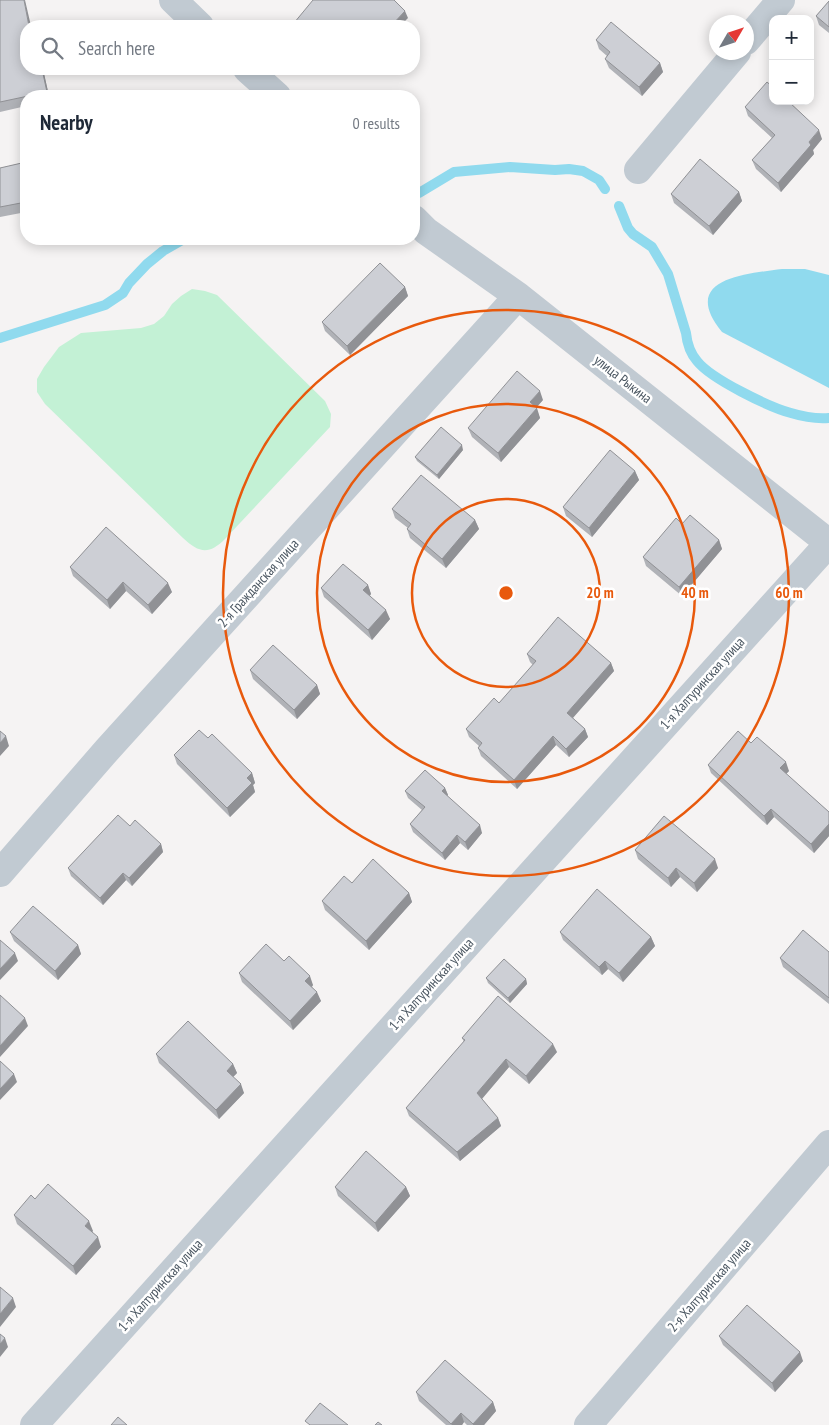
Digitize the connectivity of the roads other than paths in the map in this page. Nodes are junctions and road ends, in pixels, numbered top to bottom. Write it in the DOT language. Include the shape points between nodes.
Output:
graph roads {
  1 [pos="172,0"];
  2 [pos="781,0"];
  3 [pos="194,20"];
  4 [pos="754,32"];
  5 [pos="730,60"];
  6 [pos="254,75"];
  7 [pos="270,90"];
  8 [pos="638,170"];
  9 [pos="420,224"];
  10 [pos="518,296"];
  11 [pos="829,543"];
  12 [pos="0,873"];
  13 [pos="829,1144"];
  14 [pos="34,1425"];
  15 [pos="588,1425"];
  1 -- 3 [label="street"];
  2 -- 4 [label="street"];
  5 -- 8 [label="street"];
  6 -- 7 [label="street"];
  9 -- 10 [label="street, улица Рыкина"];
  10 -- 11 [label="street, улица Рыкина"];
  10 -- 12 [label="street, 2-я Гражданская улица" via="107,750"];
  11 -- 14 [label="street, 1-я Халтуринская улица"];
  13 -- 15 [label="street, 2-я Халтуринская улица"];
}
